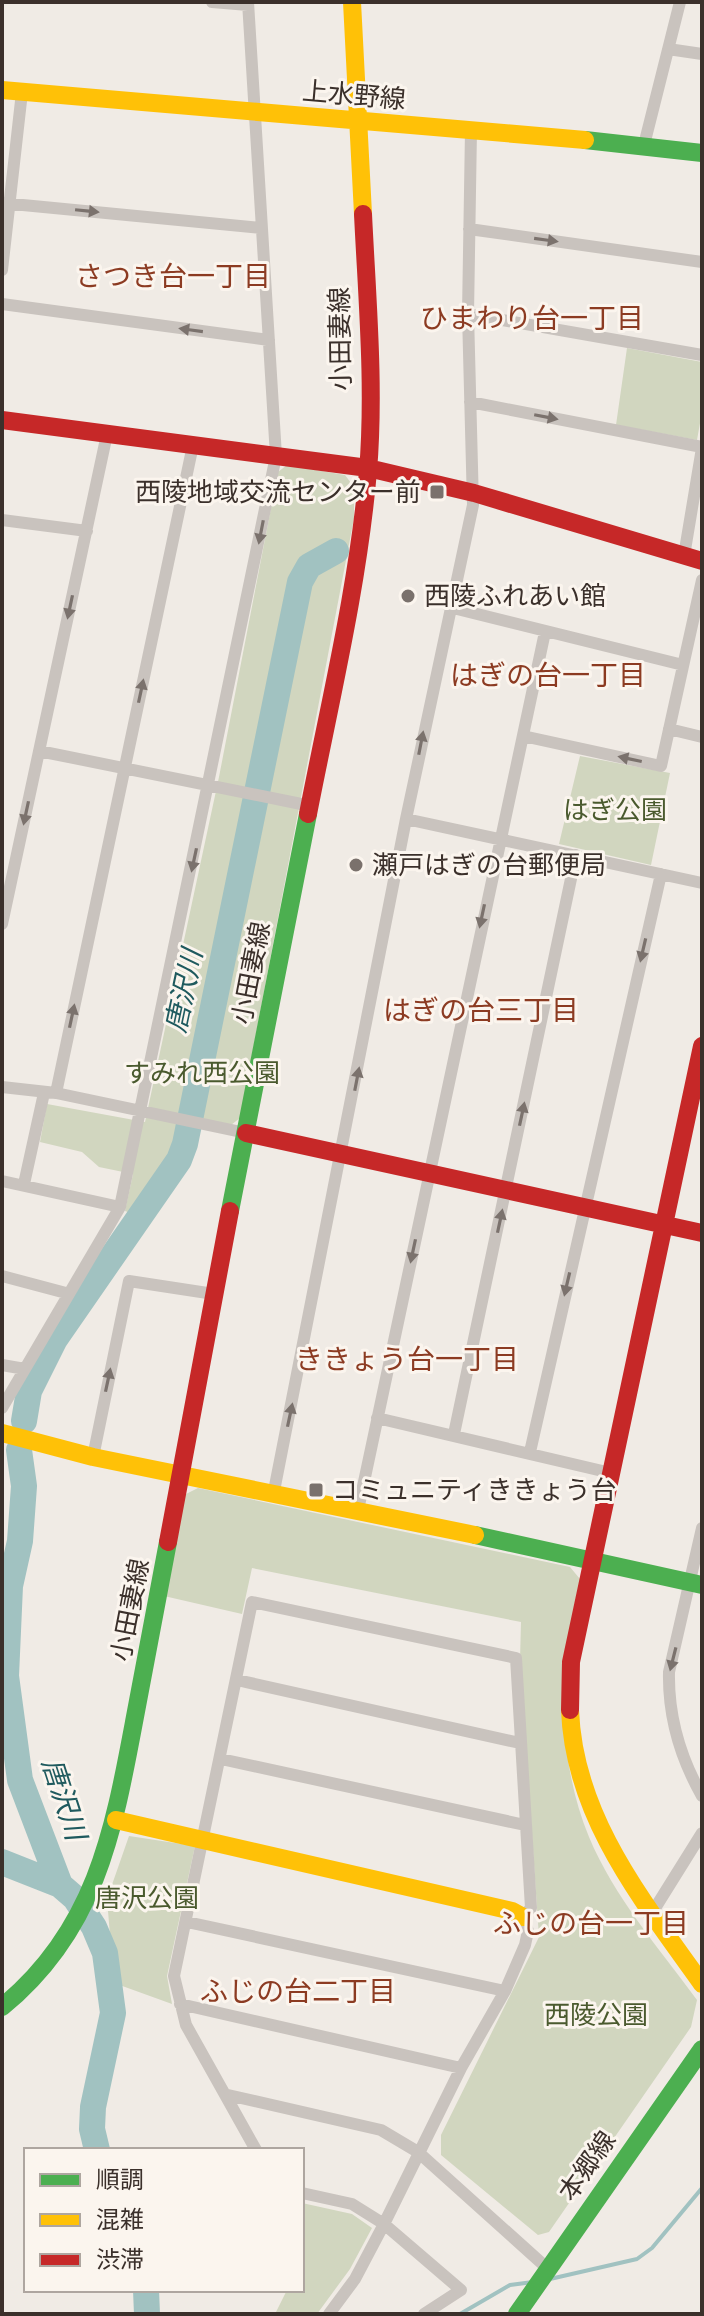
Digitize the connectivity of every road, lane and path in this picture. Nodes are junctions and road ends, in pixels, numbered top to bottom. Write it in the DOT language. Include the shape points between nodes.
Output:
graph roads {
  1 [pos="212,2"];
  2 [pos="352,2"];
  3 [pos="680,2"];
  4 [pos="248,4"];
  5 [pos="668,49"];
  6 [pos="702,54"];
  7 [pos="2,90"];
  8 [pos="22,92"];
  9 [pos="256,112"];
  10 [pos="356,122"];
  11 [pos="471,130"];
  12 [pos="644,145"];
  13 [pos="702,153"];
  14 [pos="6,203"];
  15 [pos="261,228"];
  16 [pos="469,229"];
  17 [pos="702,262"];
  18 [pos="2,270"];
  19 [pos="2,304"];
  20 [pos="468,314"];
  21 [pos="269,340"];
  22 [pos="702,355"];
  23 [pos="470,402"];
  24 [pos="2,420"];
  25 [pos="107,434"];
  26 [pos="193,445"];
  27 [pos="702,448"];
  28 [pos="276,456"];
  29 [pos="368,468"];
  30 [pos="474,493"];
  31 [pos="2,520"];
  32 [pos="87,531"];
  33 [pos="693,559"];
  34 [pos="702,580"];
  35 [pos="449,607"];
  36 [pos="545,632"];
  37 [pos="683,665"];
  38 [pos="669,729"];
  39 [pos="523,736"];
  40 [pos="702,737"];
  41 [pos="39,751"];
  42 [pos="125,767"];
  43 [pos="210,784"];
  44 [pos="311,806"];
  45 [pos="406,819"];
  46 [pos="498,839"];
  47 [pos="576,855"];
  48 [pos="661,874"];
  49 [pos="7,875"];
  50 [pos="702,883"];
  51 [pos="2,924"];
  52 [pos="702,1046"];
  53 [pos="2,1087"];
  54 [pos="50,1093"];
  55 [pos="142,1111"];
  56 [pos="246,1133"];
  57 [pos="343,1156"];
  58 [pos="428,1174"];
  59 [pos="2,1181"];
  60 [pos="24,1184"];
  61 [pos="506,1190"];
  62 [pos="120,1207"];
  63 [pos="584,1208"];
  64 [pos="664,1225"];
  65 [pos="702,1233"];
  66 [pos="2,1276"];
  67 [pos="66,1293"];
  68 [pos="214,1294"];
  69 [pos="2,1365"];
  70 [pos="25,1369"];
  71 [pos="2,1408"];
  72 [pos="377,1418"];
  73 [pos="2,1433"];
  74 [pos="454,1434"];
  75 [pos="530,1452"];
  76 [pos="93,1457"];
  77 [pos="183,1473"];
  78 [pos="611,1473"];
  79 [pos="274,1491"];
  80 [pos="358,1510"];
  81 [pos="702,1528"];
  82 [pos="595,1560"];
  83 [pos="696,1584"];
  84 [pos="237,1680"];
  85 [pos="520,1743"];
  86 [pos="221,1759"];
  87 [pos="702,1796"];
  88 [pos="116,1820"];
  89 [pos="525,1825"];
  90 [pos="702,1833"];
  91 [pos="204,1838"];
  92 [pos="652,1913"];
  93 [pos="523,1917"];
  94 [pos="187,1922"];
  95 [pos="702,1984"];
  96 [pos="505,1991"];
  97 [pos="180,2004"];
  98 [pos="2,2007"];
  99 [pos="702,2049"];
  100 [pos="461,2068"];
  101 [pos="228,2095"];
  102 [pos="255,2148"];
  103 [pos="418,2152"];
  104 [pos="304,2193"];
  105 [pos="384,2224"];
  106 [pos="541,2278"];
  107 [pos="329,2314"];
  108 [pos="424,2314"];
  109 [pos="517,2314"];
  1 -- 4 [label="street"];
  2 -- 10 [label="street, 小田妻線"];
  3 -- 5 [label="street"];
  4 -- 9 [label="street"];
  5 -- 6 [label="street"];
  5 -- 12 [label="street"];
  7 -- 8 [label="street, 上水野線"];
  8 -- 9 [label="street, 上水野線"];
  8 -- 14 [label="street"];
  9 -- 10 [label="street, 上水野線"];
  9 -- 15 [label="street"];
  10 -- 11 [label="street, 上水野線"];
  10 -- 29 [label="street, 小田妻線" via="368,309"];
  11 -- 12 [label="street, 上水野線"];
  11 -- 16 [label="street"];
  12 -- 13 [label="street, 上水野線"];
  14 -- 15 [label="street, one-way"];
  14 -- 18 [label="street"];
  15 -- 21 [label="street"];
  16 -- 17 [label="street, one-way"];
  16 -- 20 [label="street"];
  21 -- 19 [label="street, one-way"];
  20 -- 22 [label="street"];
  20 -- 23 [label="street"];
  21 -- 28 [label="street"];
  23 -- 27 [label="street, one-way"];
  23 -- 30 [label="street"];
  24 -- 25 [label="street"];
  25 -- 26 [label="street"];
  25 -- 32 [label="street"];
  26 -- 28 [label="street"];
  42 -- 26 [label="street, one-way"];
  27 -- 33 [label="street"];
  28 -- 29 [label="street"];
  28 -- 43 [label="street, one-way"];
  29 -- 30 [label="street"];
  29 -- 44 [label="street, 小田妻線" via="357,561"];
  30 -- 33 [label="street"];
  30 -- 35 [label="street"];
  31 -- 32 [label="street"];
  32 -- 41 [label="street, one-way"];
  34 -- 37 [label="street"];
  35 -- 36 [label="street"];
  45 -- 35 [label="street, one-way"];
  36 -- 37 [label="street"];
  36 -- 39 [label="street"];
  37 -- 38 [label="street"];
  38 -- 39 [label="street, one-way" via="661,766"];
  38 -- 40 [label="street"];
  39 -- 46 [label="street"];
  41 -- 42 [label="street"];
  41 -- 49 [label="street, one-way"];
  42 -- 43 [label="street"];
  54 -- 42 [label="street, one-way"];
  43 -- 44 [label="street"];
  43 -- 55 [label="street, one-way"];
  44 -- 56 [label="street, 小田妻線"];
  45 -- 46 [label="street"];
  57 -- 45 [label="street, one-way"];
  46 -- 47 [label="street"];
  46 -- 58 [label="street, one-way"];
  47 -- 48 [label="street"];
  61 -- 47 [label="street, one-way"];
  48 -- 50 [label="street"];
  48 -- 63 [label="street, one-way"];
  49 -- 51 [label="street"];
  52 -- 64 [label="street"];
  53 -- 54 [label="street"];
  54 -- 55 [label="street"];
  54 -- 60 [label="street"];
  55 -- 56 [label="street"];
  55 -- 62 [label="street"];
  56 -- 57 [label="street"];
  56 -- 68 [label="street, 小田妻線"];
  57 -- 58 [label="street"];
  79 -- 57 [label="street, one-way"];
  58 -- 61 [label="street"];
  58 -- 72 [label="street, one-way"];
  59 -- 60 [label="street"];
  60 -- 62 [label="street"];
  61 -- 63 [label="street"];
  74 -- 61 [label="street, one-way"];
  62 -- 67 [label="street"];
  63 -- 64 [label="street"];
  63 -- 75 [label="street, one-way"];
  64 -- 65 [label="street"];
  64 -- 78 [label="street"];
  66 -- 67 [label="street"];
  67 -- 70 [label="street"];
  76 -- 68 [label="street, one-way" via="129,1281"];
  68 -- 77 [label="street, 小田妻線"];
  69 -- 70 [label="street"];
  70 -- 71 [label="street"];
  72 -- 74 [label="street"];
  72 -- 80 [label="street"];
  73 -- 76 [label="street"];
  74 -- 75 [label="street"];
  75 -- 78 [label="street"];
  76 -- 77 [label="street"];
  77 -- 79 [label="street"];
  77 -- 88 [label="street, 小田妻線"];
  78 -- 82 [label="street"];
  79 -- 80 [label="street"];
  80 -- 82 [label="street"];
  81 -- 83 [label="street"];
  82 -- 83 [label="street"];
  82 -- 92 [label="street" via="571,1662 574,1750 619,1865"];
  83 -- 87 [label="street, one-way" via="669,1672 669,1689 677,1741"];
  84 -- 85 [label="street"];
  84 -- 85 [label="street" via="252,1602 516,1658"];
  84 -- 86 [label="street"];
  85 -- 89 [label="street"];
  86 -- 89 [label="street"];
  86 -- 91 [label="street"];
  88 -- 91 [label="street"];
  88 -- 98 [label="street, 小田妻線" via="91,1894 63,1941"];
  89 -- 93 [label="street" via="531,1908"];
  90 -- 92 [label="street"];
  91 -- 93 [label="street"];
  91 -- 94 [label="street"];
  92 -- 95 [label="street"];
  93 -- 96 [label="street" via="525,1945"];
  94 -- 96 [label="street"];
  94 -- 97 [label="street" via="174,1976"];
  96 -- 100 [label="street"];
  97 -- 100 [label="street"];
  97 -- 101 [label="street" via="186,2025"];
  99 -- 106 [label="street, 本郷線"];
  100 -- 103 [label="street"];
  101 -- 102 [label="street"];
  101 -- 103 [label="street" via="381,2130"];
  103 -- 105 [label="street"];
  103 -- 106 [label="street"];
  104 -- 105 [label="street" via="352,2204"];
  105 -- 107 [label="street"];
  105 -- 108 [label="street" via="461,2290"];
  106 -- 109 [label="street, 本郷線"];
}
